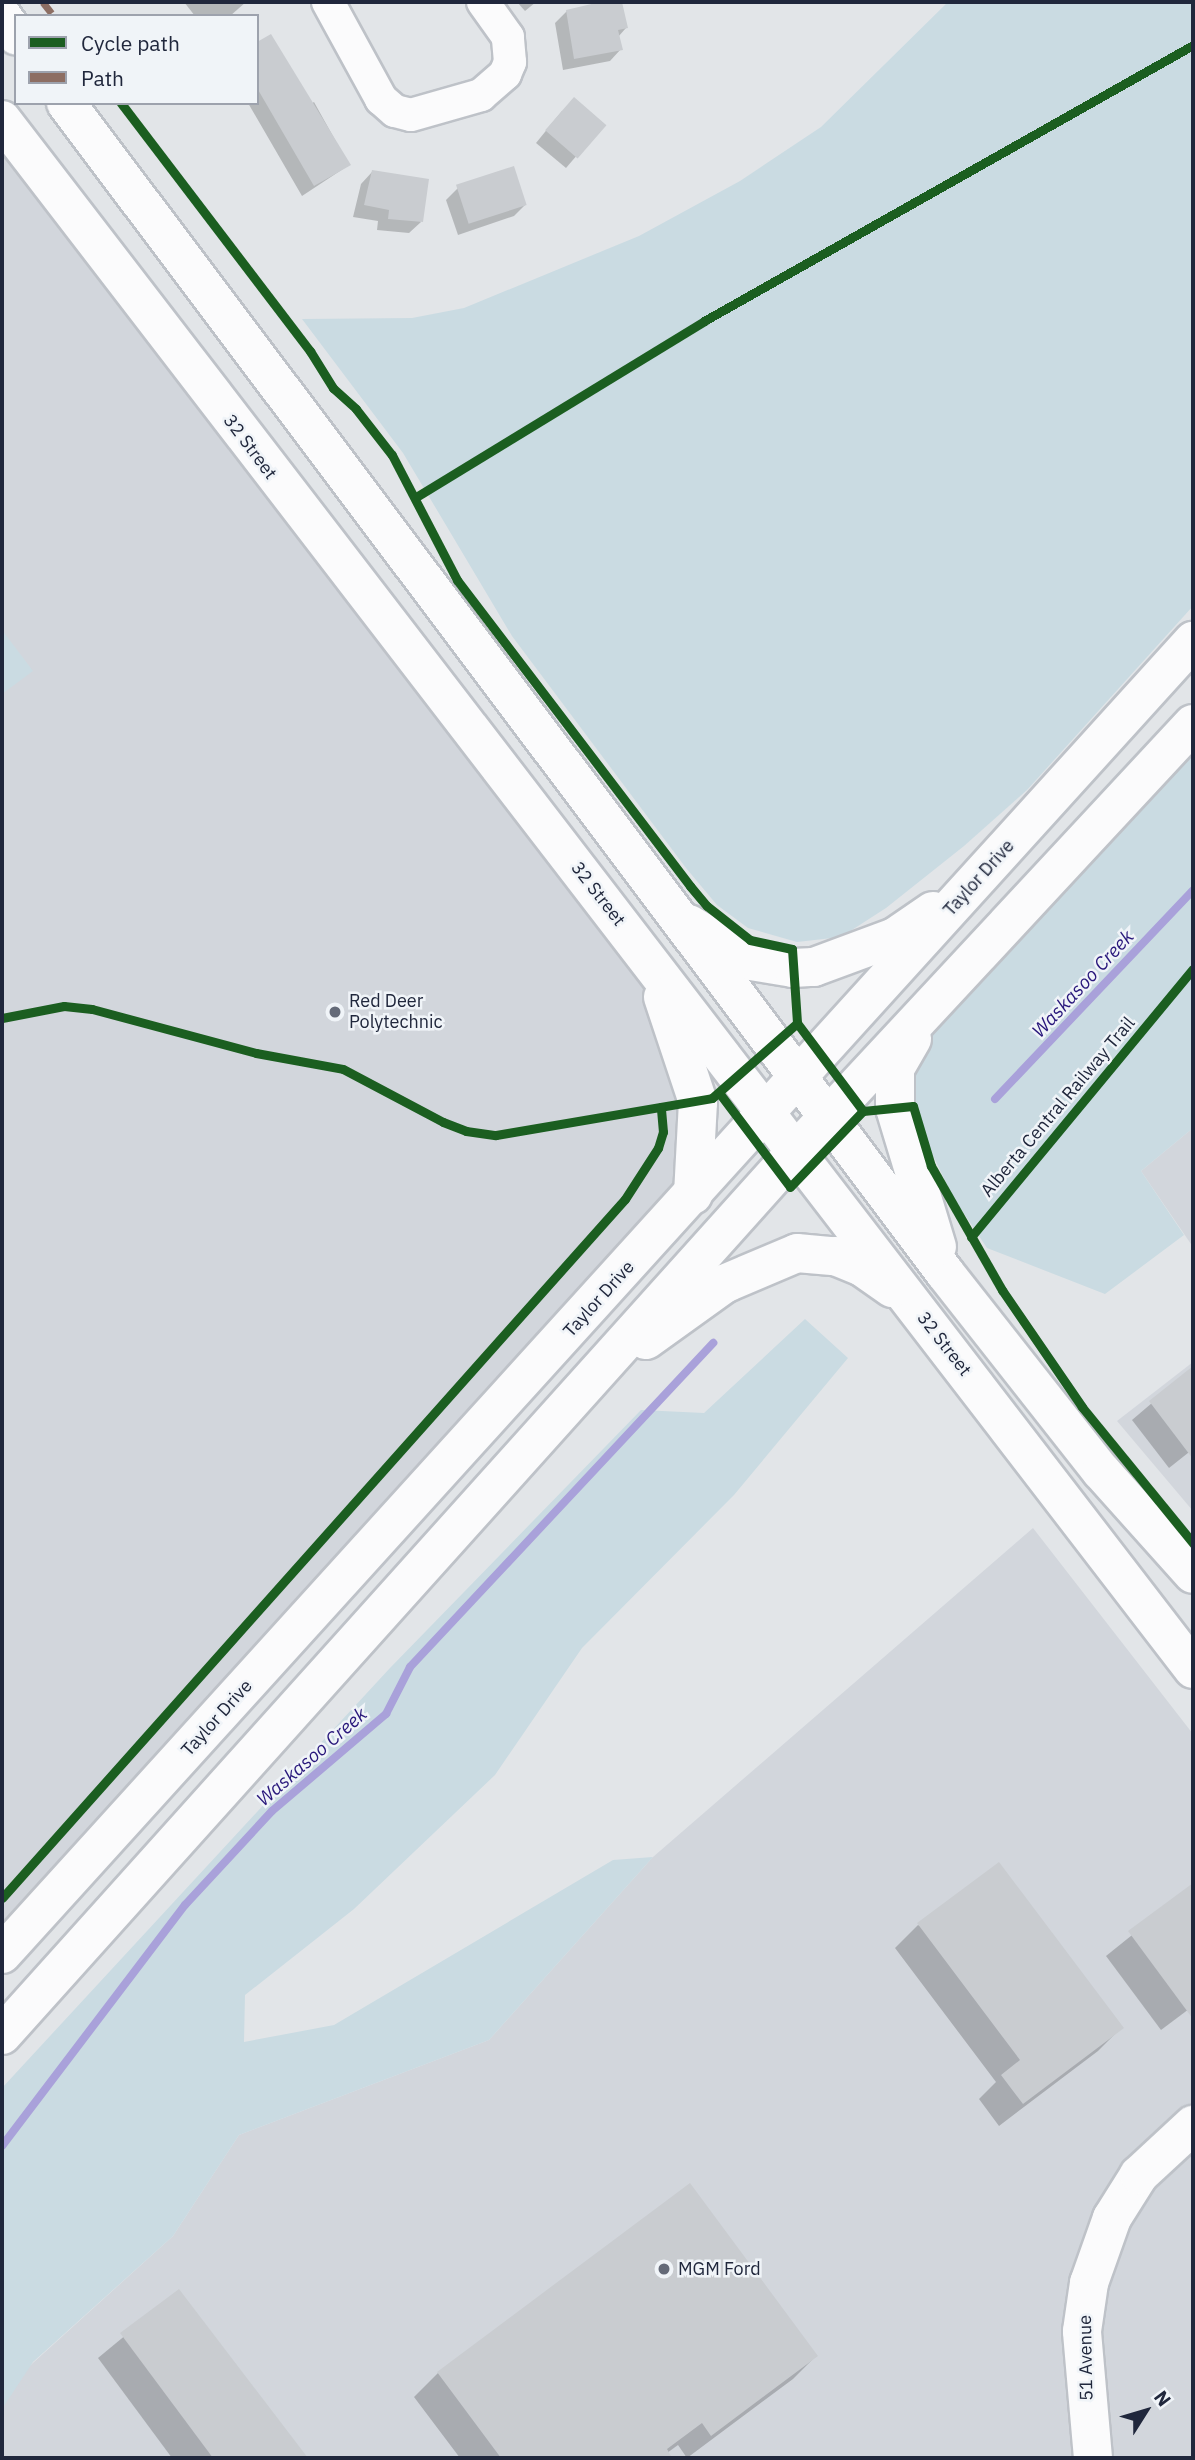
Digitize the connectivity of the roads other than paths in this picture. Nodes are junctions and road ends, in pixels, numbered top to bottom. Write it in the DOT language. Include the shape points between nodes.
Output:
graph roads {
  1 [pos="328,2"];
  2 [pos="483,2"];
  3 [pos="2,16"];
  4 [pos="14,32"];
  5 [pos="67,105"];
  6 [pos="2,120"];
  7 [pos="1193,641"];
  8 [pos="1193,724"];
  9 [pos="973,885"];
  10 [pos="668,910"];
  11 [pos="649,959"];
  12 [pos="934,1000"];
  13 [pos="798,1080"];
  14 [pos="768,1115"];
  15 [pos="827,1118"];
  16 [pos="796,1151"];
  17 [pos="693,1195"];
  18 [pos="945,1273"];
  19 [pos="911,1301"];
  20 [pos="584,1384"];
  21 [pos="1193,1574"];
  22 [pos="1135,1589"];
  23 [pos="1193,1653"];
  24 [pos="1193,1669"];
  25 [pos="2,1954"];
  26 [pos="2,2035"];
  27 [pos="1193,2125"];
  28 [pos="1093,2458"];
  1 -- 2 [label="street" via="381,99 395,111 411,115 481,95 505,74 510,62 508,37"];
  3 -- 4 [label="main road"];
  5 -- 10 [label="main road"];
  6 -- 11 [label="main road, 32 Street"];
  7 -- 9 [label="main road, Taylor Drive"];
  8 -- 12 [label="main road"];
  9 -- 10 [label="main road" via="895,937 814,967 751,961"];
  9 -- 13 [label="main road, Taylor Drive"];
  10 -- 13 [label="main road"];
  11 -- 14 [label="main road, 32 Street"];
  11 -- 17 [label="main road" via="695,1084 699,1138"];
  12 -- 15 [label="main road"];
  12 -- 18 [label="main road" via="895,1068 892,1087"];
  13 -- 14 [label="main road, Taylor Drive"];
  13 -- 15 [label="main road"];
  14 -- 16 [label="main road, 32 Street"];
  14 -- 17 [label="main road, Taylor Drive"];
  15 -- 16 [label="main road"];
  15 -- 18 [label="main road"];
  16 -- 19 [label="main road, 32 Street"];
  16 -- 20 [label="main road"];
  17 -- 25 [label="main road, Taylor Drive"];
  18 -- 21 [label="main road" via="1101,1471"];
  19 -- 20 [label="main road" via="862,1267 835,1256 797,1253 724,1284"];
  19 -- 22 [label="main road, 32 Street"];
  20 -- 26 [label="main road"];
  22 -- 23 [label="main road"];
  22 -- 24 [label="main road, 32 Street"];
  27 -- 28 [label="main road, 51 Avenue" via="1139,2175 1112,2218 1088,2283 1082,2331"];
}
